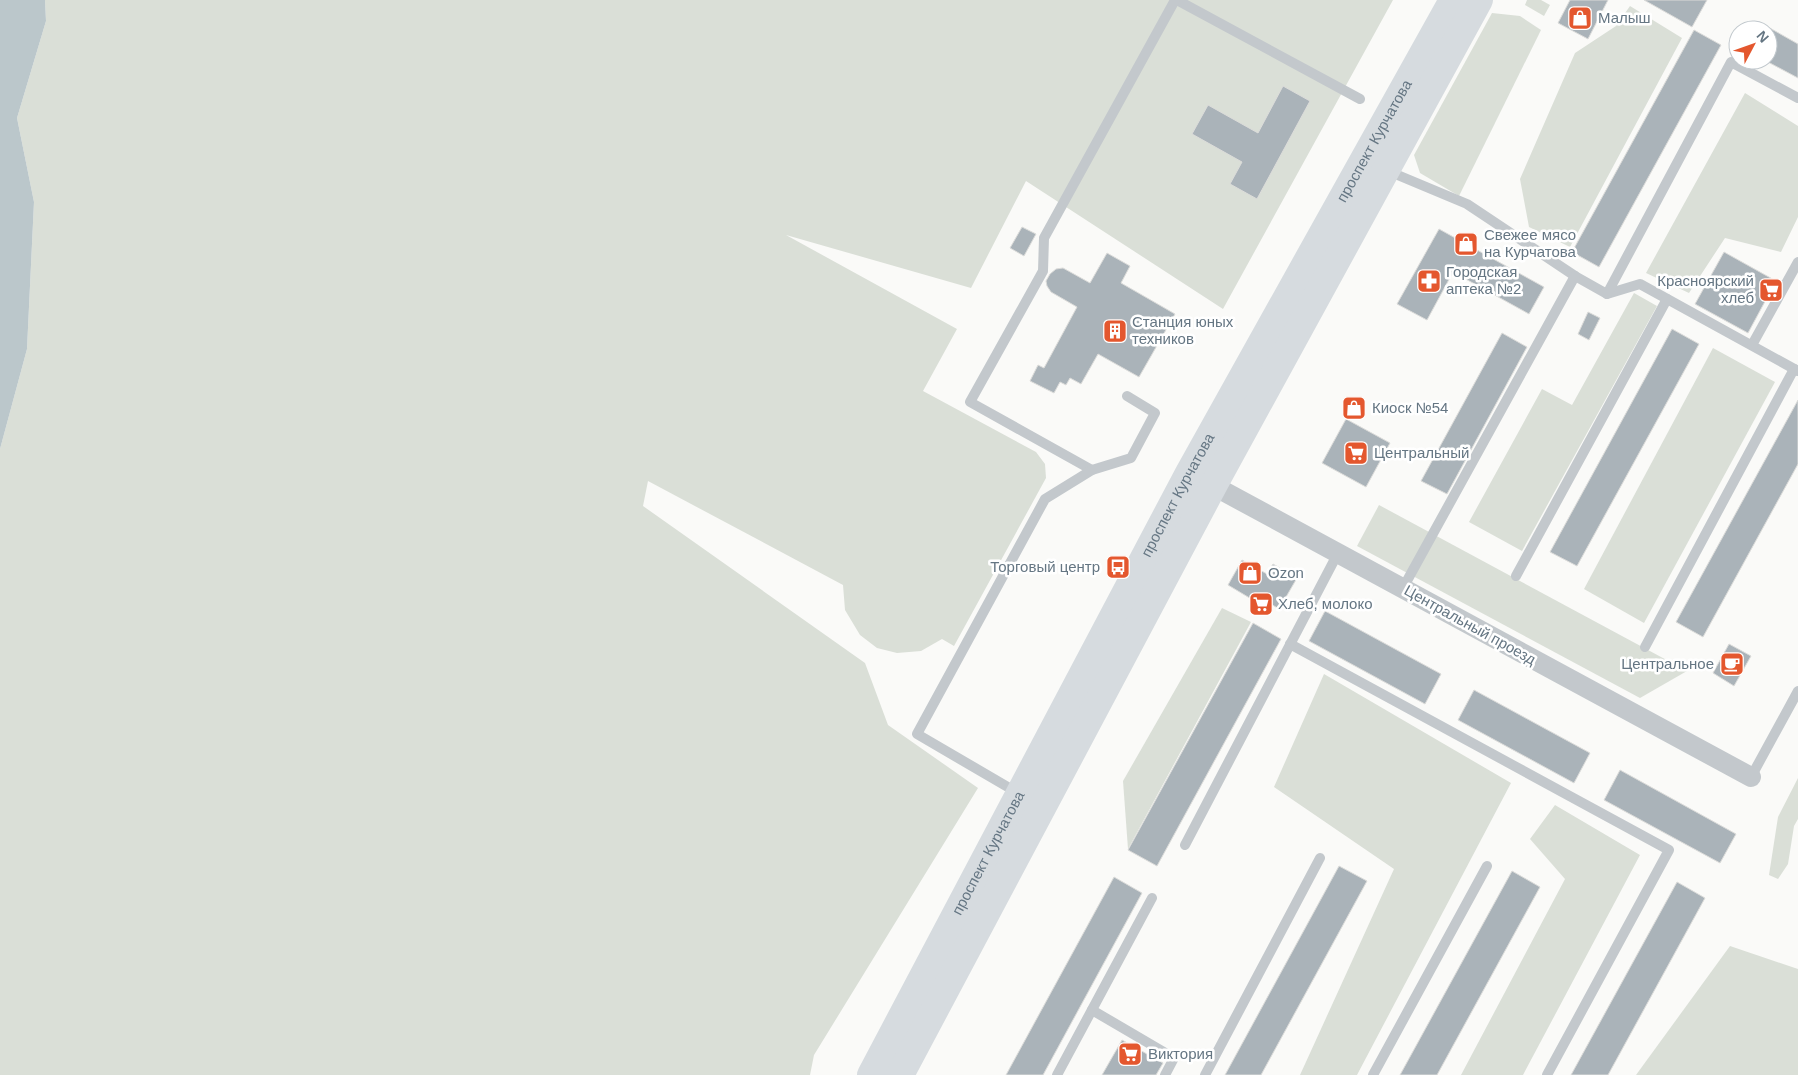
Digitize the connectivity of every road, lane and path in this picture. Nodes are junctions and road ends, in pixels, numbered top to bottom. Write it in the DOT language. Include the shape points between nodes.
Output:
graph roads {
  1 [pos="1176,0"];
  2 [pos="1453,0"];
  3 [pos="1479,0"];
  4 [pos="1798,98"];
  5 [pos="1360,99"];
  6 [pos="1387,170"];
  7 [pos="1798,262"];
  8 [pos="1575,276"];
  9 [pos="1607,294"];
  10 [pos="1667,299"];
  11 [pos="1752,345"];
  12 [pos="1796,370"];
  13 [pos="1127,396"];
  14 [pos="1092,470"];
  15 [pos="1189,473"];
  16 [pos="1214,486"];
  17 [pos="1338,553"];
  18 [pos="1516,576"];
  19 [pos="1403,588"];
  20 [pos="1290,644"];
  21 [pos="1645,647"];
  22 [pos="1798,690"];
  23 [pos="1750,778"];
  24 [pos="1019,794"];
  25 [pos="1185,845"];
  26 [pos="1320,858"];
  27 [pos="1487,866"];
  28 [pos="1152,898"];
  29 [pos="1092,1010"];
  30 [pos="871,1075"];
  31 [pos="900,1075"];
  32 [pos="1057,1075"];
  33 [pos="1165,1075"];
  34 [pos="1205,1075"];
  35 [pos="1374,1075"];
  36 [pos="1547,1075"];
  1 -- 5 [label="lane"];
  1 -- 14 [label="lane" via="1044,238 1043,271 970,402"];
  2 -- 15 [label="main road, проспект Курчатова"];
  3 -- 6 [label="main road, проспект Курчатова"];
  4 -- 9 [label="lane" via="1731,62"];
  6 -- 8 [label="lane" via="1466,204"];
  6 -- 16 [label="main road, проспект Курчатова"];
  7 -- 11 [label="lane"];
  8 -- 9 [label="lane"];
  8 -- 19 [label="lane"];
  9 -- 10 [label="lane" via="1640,284"];
  10 -- 11 [label="lane"];
  10 -- 18 [label="lane"];
  11 -- 12 [label="lane"];
  12 -- 21 [label="lane"];
  13 -- 14 [label="lane" via="1155,413 1131,458"];
  14 -- 24 [label="lane" via="1045,498 917,734"];
  15 -- 16 [label="street, Центральный проезд"];
  15 -- 24 [label="main road, проспект Курчатова"];
  16 -- 17 [label="street, Центральный проезд"];
  16 -- 31 [label="main road, проспект Курчатова"];
  17 -- 19 [label="street, Центральный проезд"];
  17 -- 20 [label="lane"];
  19 -- 23 [label="street, Центральный проезд"];
  20 -- 25 [label="lane"];
  20 -- 36 [label="lane" via="1669,850"];
  22 -- 23 [label="lane"];
  24 -- 30 [label="main road, проспект Курчатова"];
  26 -- 34 [label="lane"];
  27 -- 35 [label="lane"];
  28 -- 29 [label="lane"];
  29 -- 32 [label="lane"];
  29 -- 33 [label="lane" via="1174,1058"];
}
